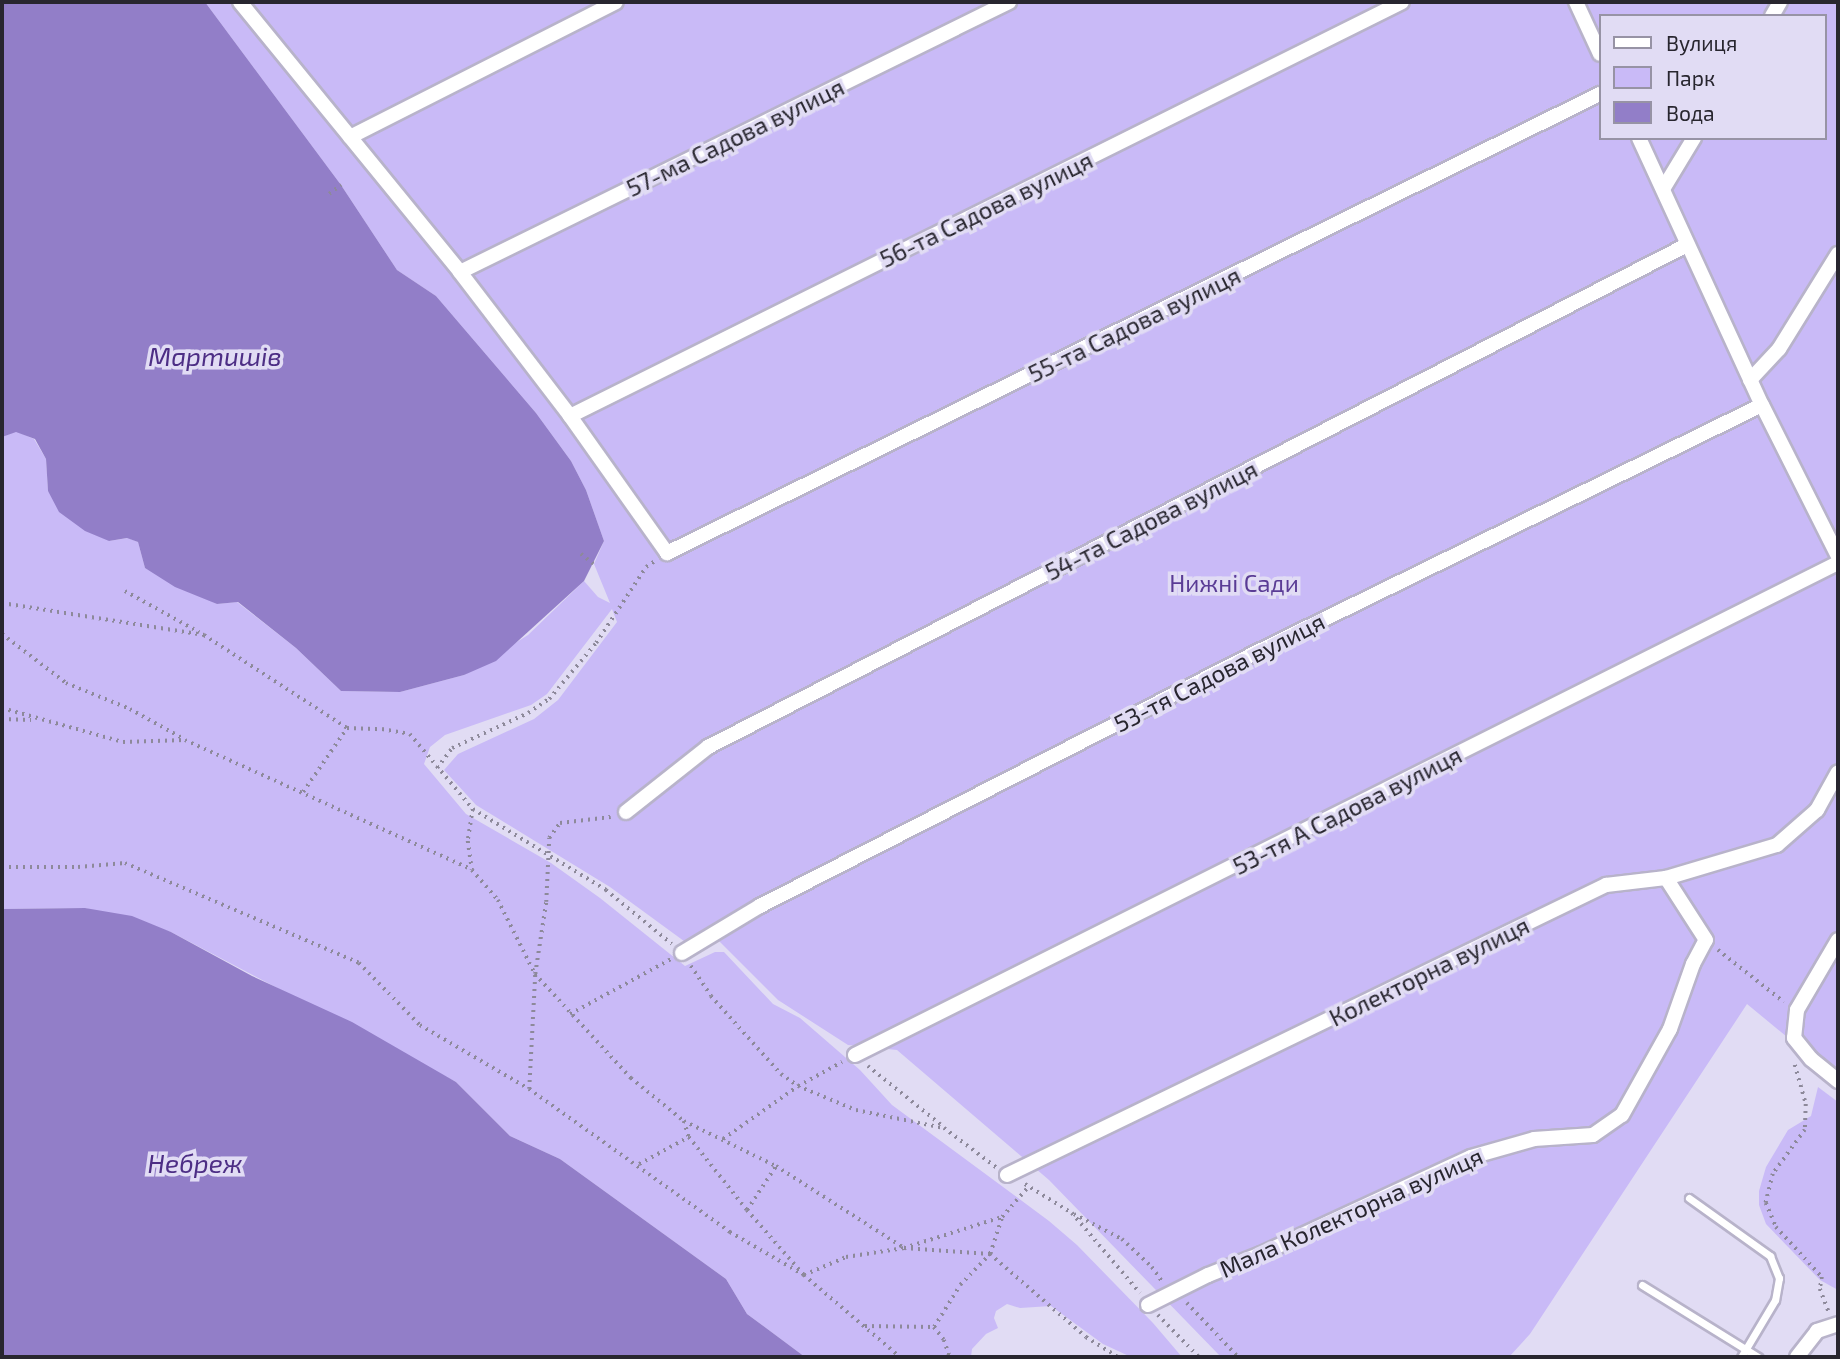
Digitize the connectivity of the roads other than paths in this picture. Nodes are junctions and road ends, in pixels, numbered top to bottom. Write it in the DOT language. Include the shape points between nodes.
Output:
graph roads {
  1 [pos="240,2"];
  2 [pos="616,2"];
  3 [pos="1009,2"];
  4 [pos="1402,2"];
  5 [pos="1576,2"];
  6 [pos="1598,50"];
  7 [pos="1598,95"];
  8 [pos="351,137"];
  9 [pos="1640,140"];
  10 [pos="1694,140"];
  11 [pos="1662,189"];
  12 [pos="1687,245"];
  13 [pos="1838,254"];
  14 [pos="460,272"];
  15 [pos="1750,380"];
  16 [pos="1762,405"];
  17 [pos="570,416"];
  18 [pos="1838,556"];
  19 [pos="1838,563"];
  20 [pos="1838,772"];
  21 [pos="626,811"];
  22 [pos="1666,878"];
  23 [pos="1838,940"];
  24 [pos="682,953"];
  25 [pos="855,1055"];
  26 [pos="1838,1081"];
  27 [pos="1007,1175"];
  28 [pos="1689,1198"];
  29 [pos="1642,1285"];
  30 [pos="1148,1305"];
  31 [pos="1836,1324"];
  32 [pos="1743,1354"];
  33 [pos="1758,1357"];
  34 [pos="1797,1357"];
  1 -- 8 [label="street"];
  2 -- 8 [label="street"];
  3 -- 14 [label="street, 57-ма Садова вулиця"];
  4 -- 17 [label="street, 56-та Садова вулиця"];
  5 -- 6 [label="street"];
  7 -- 17 [label="street, 55-та Садова вулиця" via="667,553"];
  8 -- 14 [label="street"];
  9 -- 11 [label="street"];
  10 -- 11 [label="street"];
  11 -- 12 [label="street"];
  12 -- 15 [label="street"];
  12 -- 21 [label="street, 54-та Садова вулиця" via="708,747"];
  13 -- 15 [label="street" via="1769,363"];
  14 -- 17 [label="street"];
  15 -- 16 [label="street"];
  16 -- 18 [label="street"];
  16 -- 24 [label="street, 53-тя Садова вулиця" via="1255,653 760,906"];
  19 -- 25 [label="street, 53-тя А Садова вулиця"];
  20 -- 22 [label="street, Колекторна вулиця" via="1816,810 1777,845"];
  22 -- 27 [label="street, Колекторна вулиця" via="1606,885"];
  22 -- 30 [label="street, Мала Колекторна вулиця" via="1706,940 1670,1029 1622,1115 1593,1135 1534,1139 1471,1157"];
  23 -- 26 [label="street" via="1797,1010 1794,1038"];
  28 -- 32 [label="lane" via="1770,1256 1779,1278 1775,1300"];
  29 -- 32 [label="lane"];
  31 -- 34 [label="street" via="1817,1331"];
  32 -- 33 [label="lane"];
}
